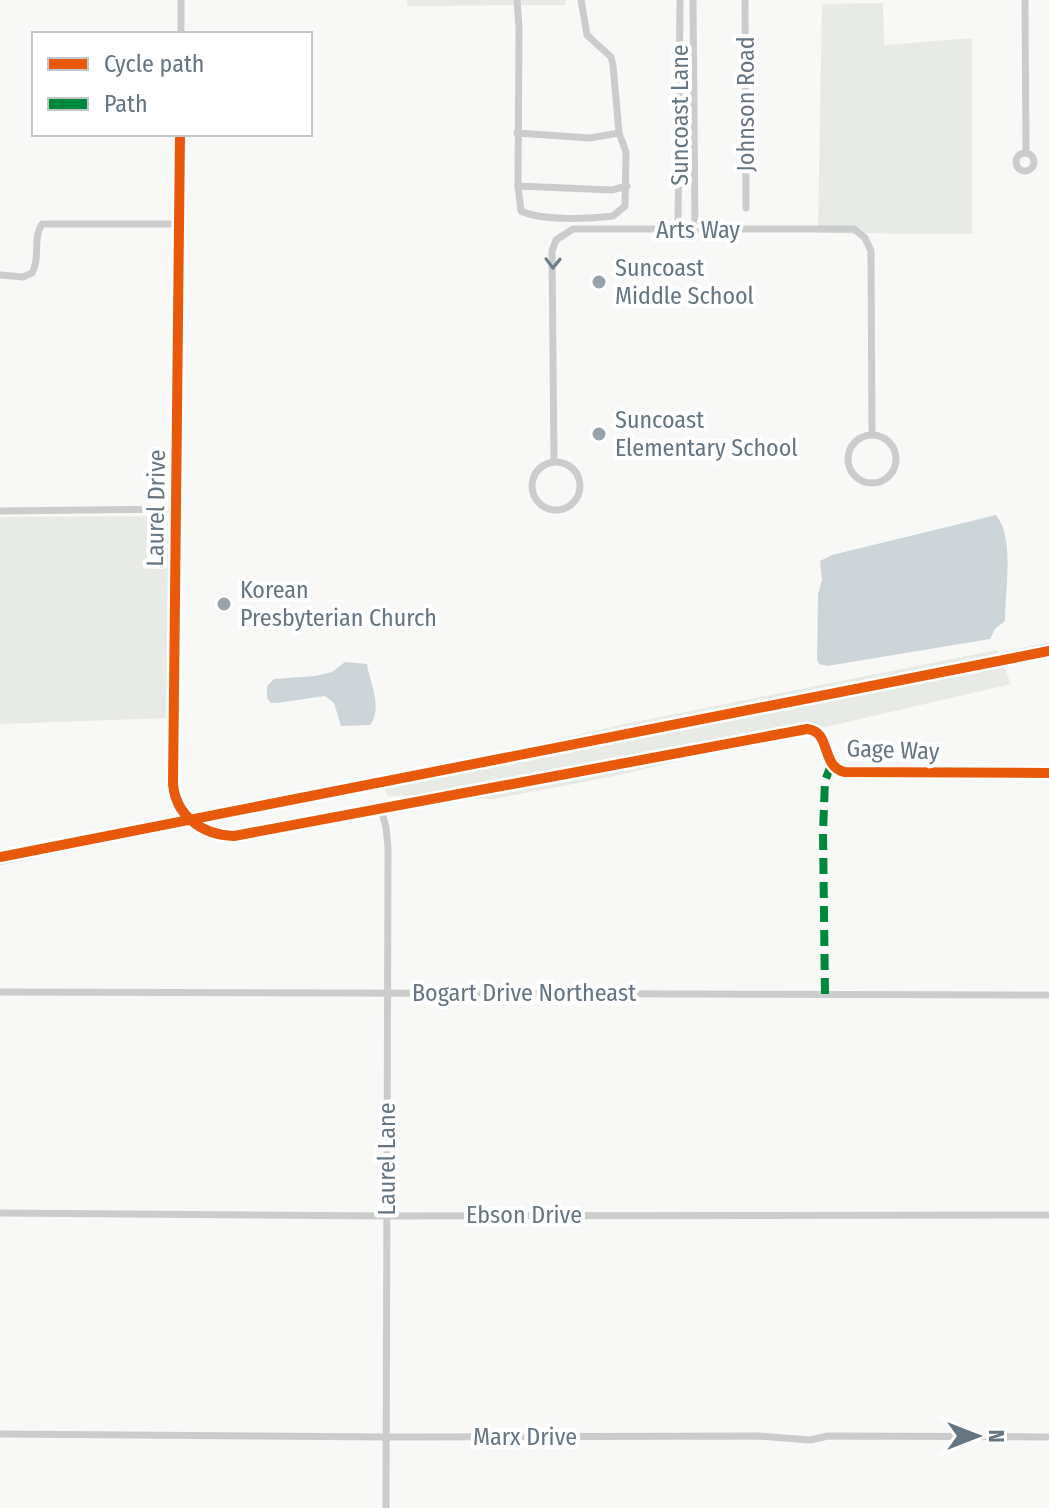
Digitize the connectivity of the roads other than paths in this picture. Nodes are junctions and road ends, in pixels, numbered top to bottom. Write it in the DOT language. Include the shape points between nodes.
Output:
graph roads {
  1 [pos="181,0"];
  2 [pos="517,0"];
  3 [pos="581,0"];
  4 [pos="680,0"];
  5 [pos="693,0"];
  6 [pos="745,0"];
  7 [pos="1025,0"];
  8 [pos="181,32"];
  9 [pos="517,133"];
  10 [pos="619,133"];
  11 [pos="180,136"];
  12 [pos="1026,153"];
  13 [pos="518,186"];
  14 [pos="627,186"];
  15 [pos="746,208"];
  16 [pos="179,224"];
  17 [pos="695,229"];
  18 [pos="678,230"];
  19 [pos="0,275"];
  20 [pos="872,435"];
  21 [pos="554,462"];
  22 [pos="176,509"];
  23 [pos="0,511"];
  24 [pos="1049,773"];
  25 [pos="381,810"];
  26 [pos="243,835"];
  27 [pos="0,992"];
  28 [pos="388,992"];
  29 [pos="1049,995"];
  30 [pos="0,1213"];
  31 [pos="1049,1215"];
  32 [pos="386,1216"];
  33 [pos="0,1434"];
  34 [pos="387,1437"];
  35 [pos="1049,1437"];
  36 [pos="386,1508"];
  1 -- 8 [label="street"];
  2 -- 9 [label="street"];
  3 -- 10 [label="street" via="587,35 611,57"];
  4 -- 18 [label="street, Suncoast Lane"];
  5 -- 17 [label="street, Suncoast Lane"];
  6 -- 15 [label="street, Johnson Road"];
  7 -- 12 [label="street"];
  9 -- 10 [label="street" via="590,138"];
  9 -- 13 [label="street"];
  10 -- 14 [label="street"];
  11 -- 16 [label="street, Laurel Drive"];
  13 -- 14 [label="street"];
  13 -- 14 [label="street" via="521,211 529,215 601,218 621,212"];
  16 -- 19 [label="street" via="42,224 32,273"];
  16 -- 22 [label="street, Laurel Drive"];
  17 -- 18 [label="street, Arts Way"];
  17 -- 20 [label="street, Arts Way" via="854,229 865,238 871,251"];
  18 -- 21 [label="street, Arts Way, one-way" via="573,229 556,240"];
  20 -- 20 [label="street" via="886,439 896,458 887,478 873,483 853,475 847,460 857,440"];
  21 -- 21 [label="street" via="539,469 533,493 543,507 559,511 573,505 581,484 569,465"];
  22 -- 23 [label="street"];
  22 -- 26 [label="street, Laurel Drive" via="173,791 181,810 201,828"];
  24 -- 25 [label="street, Gage Way" via="845,772 831,765 821,735 807,729"];
  25 -- 26 [label="street, Gage Way"];
  25 -- 28 [label="street, Laurel Lane" via="388,837"];
  27 -- 28 [label="street, Bogart Drive Northeast"];
  28 -- 29 [label="street, Bogart Drive Northeast"];
  28 -- 32 [label="street, Laurel Lane"];
  30 -- 32 [label="street, Ebson Drive"];
  31 -- 32 [label="street, Ebson Drive"];
  32 -- 34 [label="street, Laurel Lane"];
  33 -- 34 [label="street, Marx Drive"];
  34 -- 35 [label="street, Marx Drive"];
  34 -- 36 [label="street, Laurel Lane"];
}
